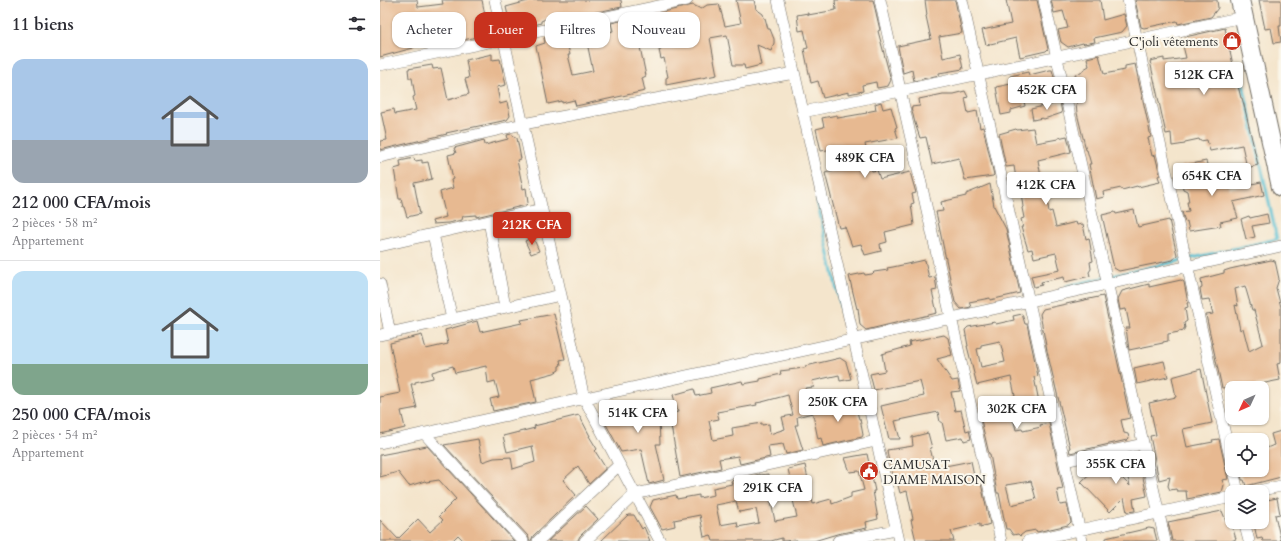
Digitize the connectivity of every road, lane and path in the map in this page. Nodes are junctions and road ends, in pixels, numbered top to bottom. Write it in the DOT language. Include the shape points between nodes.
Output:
graph roads {
  1 [pos="495,0"];
  2 [pos="687,0"];
  3 [pos="778,0"];
  4 [pos="880,0"];
  5 [pos="962,0"];
  6 [pos="1044,0"];
  7 [pos="1128,0"];
  8 [pos="1241,8"];
  9 [pos="498,12"];
  10 [pos="537,32"];
  11 [pos="1137,40"];
  12 [pos="474,45"];
  13 [pos="506,48"];
  14 [pos="1057,57"];
  15 [pos="380,64"];
  16 [pos="794,73"];
  17 [pos="979,74"];
  18 [pos="900,91"];
  19 [pos="803,112"];
  20 [pos="523,124"];
  21 [pos="380,157"];
  22 [pos="1281,188"];
  23 [pos="542,209"];
  24 [pos="489,221"];
  25 [pos="433,234"];
  26 [pos="380,246"];
  27 [pos="1281,246"];
  28 [pos="1187,266"];
  29 [pos="380,284"];
  30 [pos="1108,284"];
  31 [pos="561,295"];
  32 [pos="1029,301"];
  33 [pos="505,307"];
  34 [pos="951,318"];
  35 [pos="452,319"];
  36 [pos="385,334"];
  37 [pos="854,339"];
  38 [pos="584,398"];
  39 [pos="424,433"];
  40 [pos="1225,435"];
  41 [pos="876,441"];
  42 [pos="380,442"];
  43 [pos="1143,444"];
  44 [pos="1065,461"];
  45 [pos="619,465"];
  46 [pos="1281,486"];
  47 [pos="1269,489"];
  48 [pos="635,494"];
  49 [pos="1225,499"];
  50 [pos="1158,513"];
  51 [pos="1246,529"];
  52 [pos="1080,530"];
  53 [pos="898,536"];
  54 [pos="524,541"];
  55 [pos="538,541"];
  56 [pos="585,541"];
  57 [pos="660,541"];
  58 [pos="838,541"];
  59 [pos="1001,541"];
  60 [pos="1028,541"];
  61 [pos="1082,541"];
  62 [pos="1165,541"];
  63 [pos="1249,541"];
  1 -- 9 [label="street"];
  2 -- 10 [label="street"];
  3 -- 16 [label="street"];
  4 -- 18 [label="street"];
  5 -- 17 [label="street"];
  6 -- 14 [label="street"];
  7 -- 11 [label="street"];
  8 -- 11 [label="street"];
  8 -- 22 [label="main road"];
  11 -- 14 [label="street"];
  11 -- 28 [label="street"];
  12 -- 15 [label="street"];
  13 -- 20 [label="street"];
  14 -- 17 [label="street"];
  14 -- 30 [label="street"];
  16 -- 19 [label="street"];
  16 -- 20 [label="street"];
  17 -- 18 [label="street"];
  17 -- 32 [label="street"];
  18 -- 19 [label="street"];
  18 -- 34 [label="street"];
  19 -- 37 [label="street"];
  20 -- 21 [label="street"];
  20 -- 23 [label="street"];
  23 -- 24 [label="street"];
  23 -- 31 [label="street"];
  24 -- 25 [label="street"];
  24 -- 33 [label="street"];
  25 -- 26 [label="street"];
  25 -- 35 [label="street"];
  27 -- 28 [label="street"];
  28 -- 30 [label="street"];
  28 -- 40 [label="street"];
  29 -- 36 [label="street"];
  30 -- 32 [label="street"];
  30 -- 43 [label="street"];
  31 -- 33 [label="street"];
  31 -- 38 [label="street"];
  32 -- 34 [label="street"];
  32 -- 44 [label="street"];
  33 -- 35 [label="street"];
  34 -- 37 [label="street"];
  34 -- 59 [label="street"];
  35 -- 36 [label="street"];
  37 -- 38 [label="street"];
  37 -- 41 [label="street"];
  38 -- 39 [label="street"];
  38 -- 45 [label="street"];
  39 -- 42 [label="street"];
  39 -- 54 [label="street"];
  41 -- 48 [label="street"];
  41 -- 53 [label="street"];
  43 -- 44 [label="street"];
  43 -- 50 [label="street"];
  44 -- 52 [label="street"];
  45 -- 48 [label="street"];
  45 -- 55 [label="street"];
  46 -- 47 [label="street"];
  48 -- 56 [label="street"];
  48 -- 57 [label="street"];
  49 -- 50 [label="street"];
  50 -- 52 [label="street"];
  50 -- 62 [label="street"];
  51 -- 63 [label="street"];
  52 -- 60 [label="street"];
  52 -- 61 [label="street"];
  53 -- 58 [label="street"];
}
